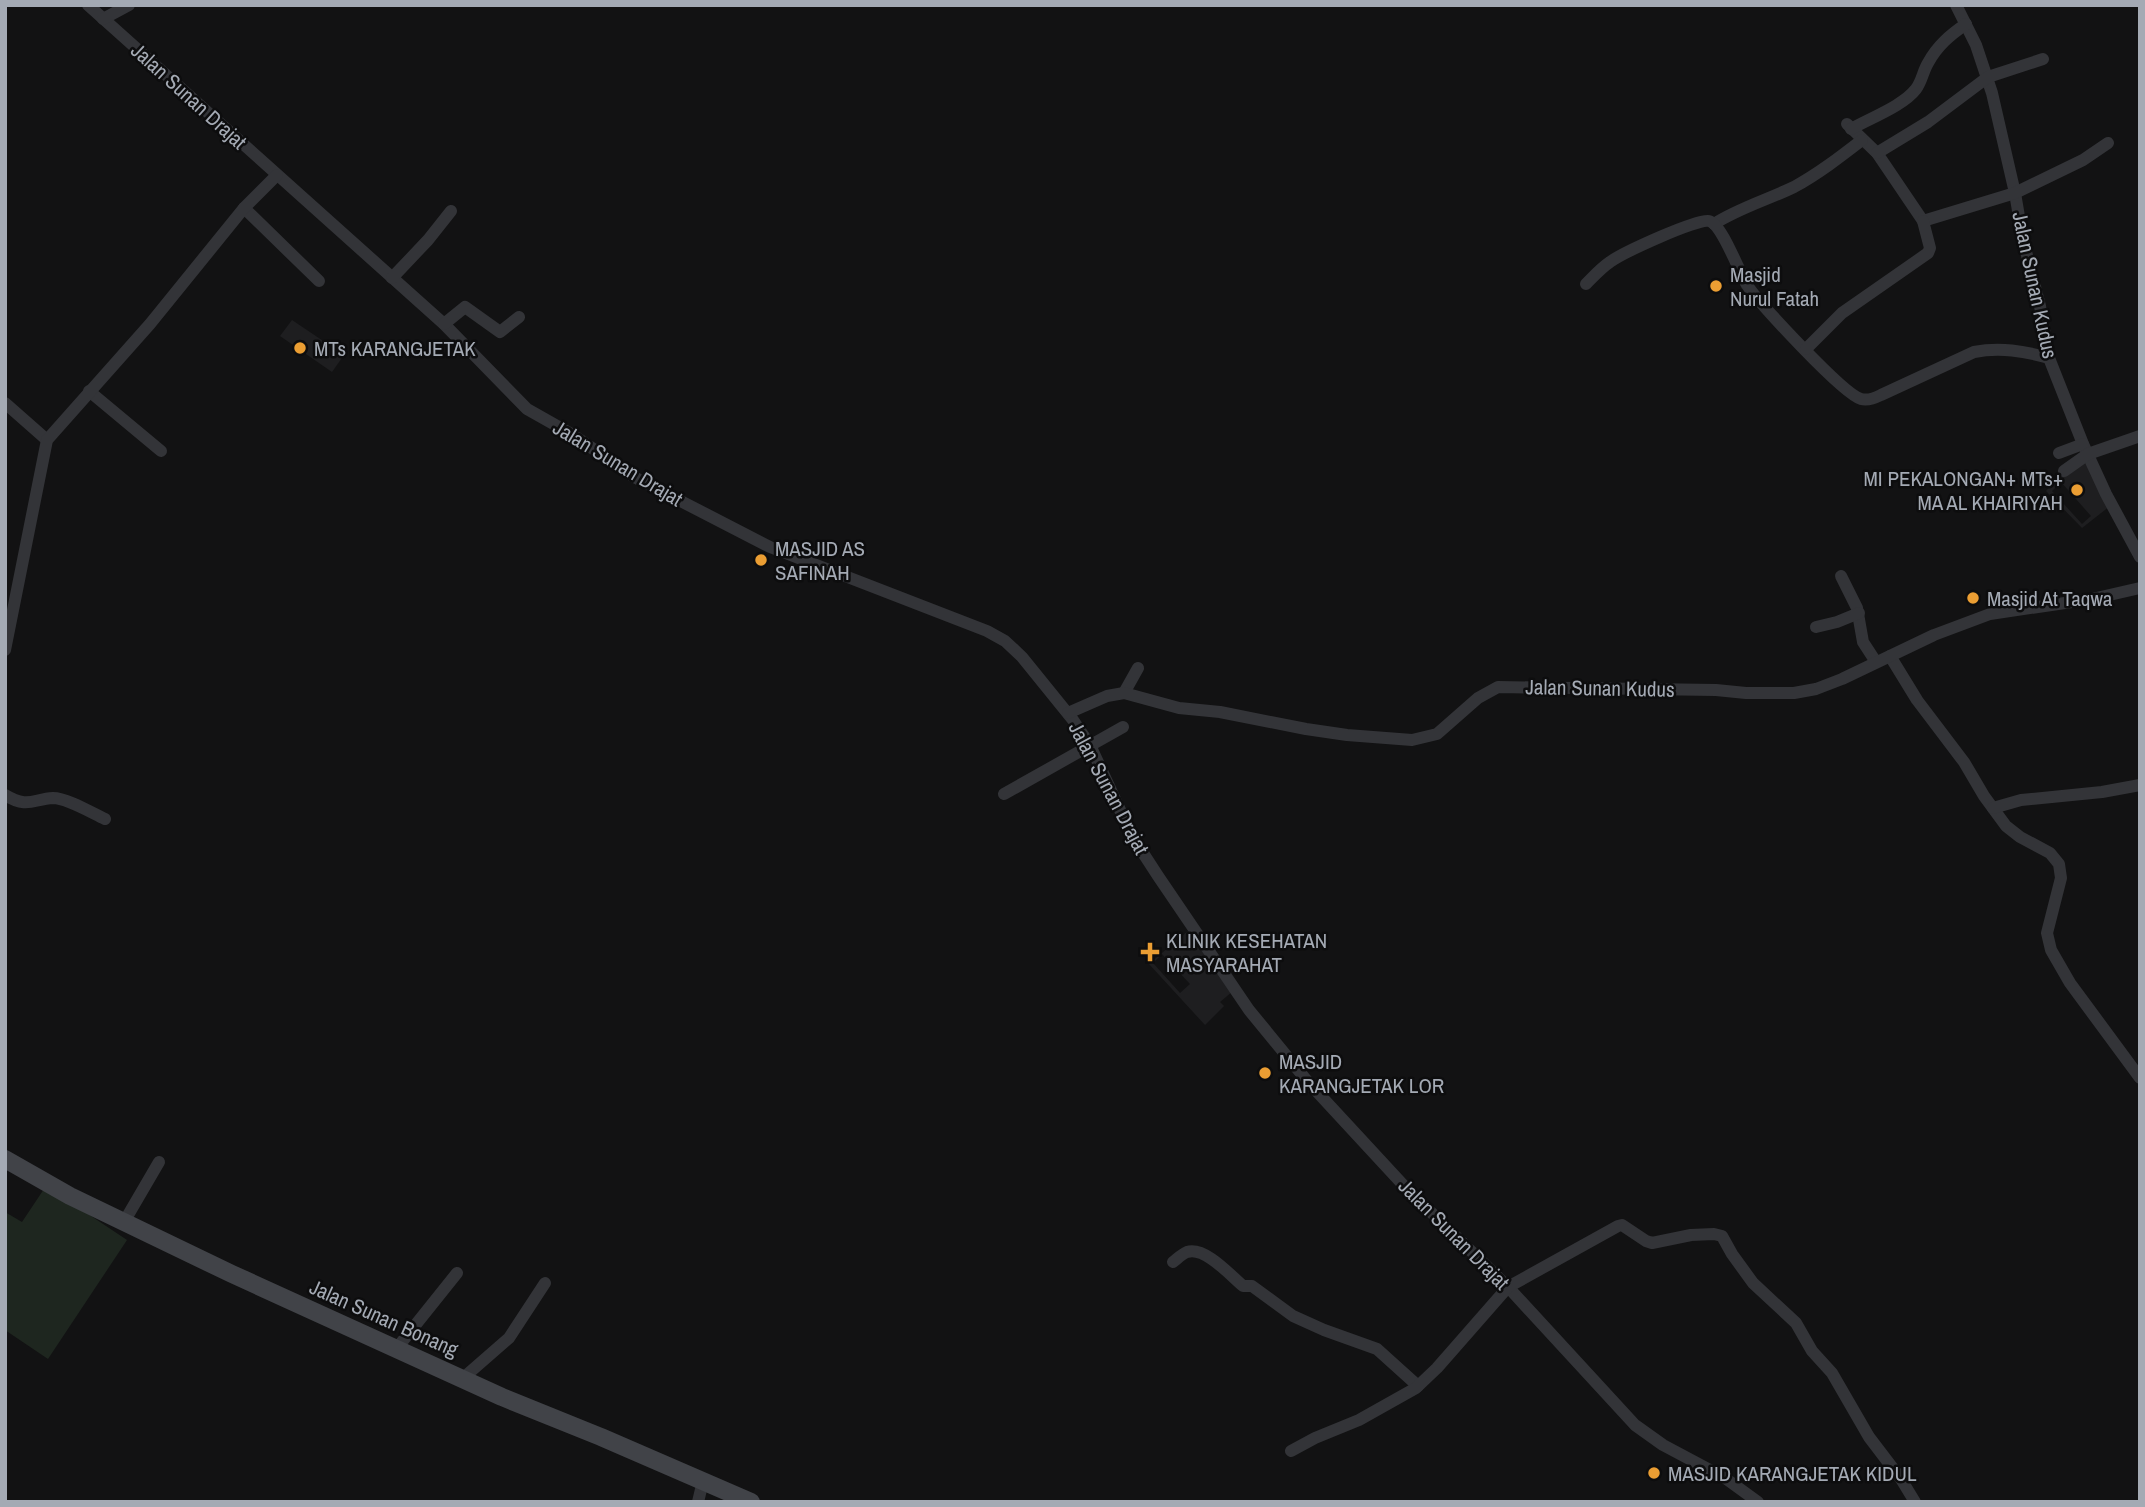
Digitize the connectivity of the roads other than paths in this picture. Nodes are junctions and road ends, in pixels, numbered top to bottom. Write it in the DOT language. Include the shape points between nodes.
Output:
graph roads {
  1 [pos="88,5"];
  2 [pos="129,5"];
  3 [pos="1956,5"];
  4 [pos="103,19"];
  5 [pos="1966,24"];
  6 [pos="2043,59"];
  7 [pos="1988,77"];
  8 [pos="1862,141"];
  9 [pos="2108,143"];
  10 [pos="1877,153"];
  11 [pos="277,175"];
  12 [pos="2015,193"];
  13 [pos="244,208"];
  14 [pos="451,211"];
  15 [pos="1923,221"];
  16 [pos="1714,224"];
  17 [pos="392,278"];
  18 [pos="319,281"];
  19 [pos="1587,284"];
  20 [pos="520,317"];
  21 [pos="444,324"];
  22 [pos="1806,349"];
  23 [pos="2049,358"];
  24 [pos="89,391"];
  25 [pos="5,403"];
  26 [pos="2140,436"];
  27 [pos="47,440"];
  28 [pos="2085,449"];
  29 [pos="161,451"];
  30 [pos="2059,453"];
  31 [pos="2064,471"];
  32 [pos="2140,556"];
  33 [pos="1841,576"];
  34 [pos="2140,588"];
  35 [pos="1859,613"];
  36 [pos="1816,627"];
  37 [pos="5,650"];
  38 [pos="1890,656"];
  39 [pos="1876,662"];
  40 [pos="1138,668"];
  41 [pos="1124,693"];
  42 [pos="1068,713"];
  43 [pos="1123,727"];
  44 [pos="1090,745"];
  45 [pos="2140,785"];
  46 [pos="1004,793"];
  47 [pos="5,795"];
  48 [pos="1993,808"];
  49 [pos="106,819"];
  50 [pos="2140,1078"];
  51 [pos="5,1159"];
  52 [pos="159,1161"];
  53 [pos="124,1222"];
  54 [pos="1172,1262"];
  55 [pos="457,1273"];
  56 [pos="545,1283"];
  57 [pos="1508,1287"];
  58 [pos="397,1348"];
  59 [pos="462,1379"];
  60 [pos="1418,1386"];
  61 [pos="1291,1451"];
  62 [pos="703,1481"];
  63 [pos="698,1502"];
  64 [pos="751,1502"];
  65 [pos="1758,1502"];
  66 [pos="1915,1502"];
  1 -- 4 [label="street, Jalan Sunan Drajat"];
  2 -- 4 [label="street"];
  3 -- 5 [label="street, Jalan Sunan Kudus"];
  4 -- 11 [label="street, Jalan Sunan Drajat"];
  5 -- 7 [label="street, Jalan Sunan Kudus"];
  5 -- 8 [label="street" via="1936,50 1920,84 1906,99 1849,126"];
  6 -- 7 [label="street"];
  7 -- 10 [label="street"];
  7 -- 12 [label="street, Jalan Sunan Kudus"];
  8 -- 10 [label="street"];
  8 -- 16 [label="street" via="1811,177"];
  9 -- 12 [label="street"];
  10 -- 15 [label="street"];
  11 -- 13 [label="street"];
  11 -- 17 [label="street, Jalan Sunan Drajat"];
  12 -- 15 [label="street"];
  12 -- 23 [label="street, Jalan Sunan Kudus"];
  13 -- 18 [label="street"];
  13 -- 24 [label="street"];
  14 -- 17 [label="street"];
  15 -- 22 [label="street" via="1928,253 1842,313"];
  16 -- 19 [label="street" via="1698,222 1632,250 1607,263"];
  16 -- 22 [label="street" via="1751,289"];
  17 -- 21 [label="street, Jalan Sunan Drajat"];
  20 -- 21 [label="street" via="500,332 465,307"];
  21 -- 42 [label="street, Jalan Sunan Drajat" via="527,409 634,477 770,547 996,636 1015,649"];
  22 -- 23 [label="street" via="1845,388 1867,400 1985,349 2019,350"];
  23 -- 28 [label="street, Jalan Sunan Kudus"];
  24 -- 27 [label="street"];
  24 -- 29 [label="street"];
  25 -- 27 [label="street"];
  26 -- 28 [label="street"];
  27 -- 37 [label="street"];
  28 -- 30 [label="street"];
  28 -- 31 [label="street"];
  28 -- 32 [label="street, Jalan Sunan Kudus"];
  33 -- 35 [label="street"];
  34 -- 38 [label="street, Jalan Sunan Kudus" via="1990,614"];
  35 -- 36 [label="street"];
  35 -- 39 [label="street" via="1863,642"];
  38 -- 39 [label="street, Jalan Sunan Kudus"];
  38 -- 48 [label="street"];
  39 -- 41 [label="street, Jalan Sunan Kudus" via="1828,685 1794,693 1498,687 1437,734 1412,740 1306,729 1179,708"];
  40 -- 41 [label="street"];
  41 -- 42 [label="street"];
  42 -- 44 [label="street, Jalan Sunan Drajat"];
  43 -- 44 [label="street"];
  44 -- 46 [label="street"];
  44 -- 57 [label="street, Jalan Sunan Drajat" via="1132,836 1270,1038 1406,1188"];
  45 -- 48 [label="street" via="2021,800"];
  47 -- 49 [label="street" via="32,803 53,798"];
  48 -- 50 [label="street" via="2012,831 2050,853 2059,864 2061,878 2047,933 2050,950"];
  51 -- 53 [label="street, Jalan Sunan Bonang"];
  52 -- 53 [label="street"];
  53 -- 58 [label="street, Jalan Sunan Bonang"];
  54 -- 60 [label="street" via="1191,1252 1207,1257 1243,1286 1252,1286 1293,1316 1377,1349"];
  55 -- 58 [label="street"];
  56 -- 59 [label="street" via="509,1338"];
  57 -- 60 [label="street"];
  57 -- 65 [label="street, Jalan Sunan Drajat" via="1635,1426"];
  57 -- 66 [label="street" via="1618,1226 1652,1243 1680,1236 1720,1235 1755,1285 1796,1322"];
  58 -- 59 [label="street, Jalan Sunan Bonang"];
  59 -- 62 [label="street, Jalan Sunan Bonang"];
  60 -- 61 [label="street"];
  62 -- 63 [label="street"];
  62 -- 64 [label="street, Jalan Sunan Bonang"];
}
